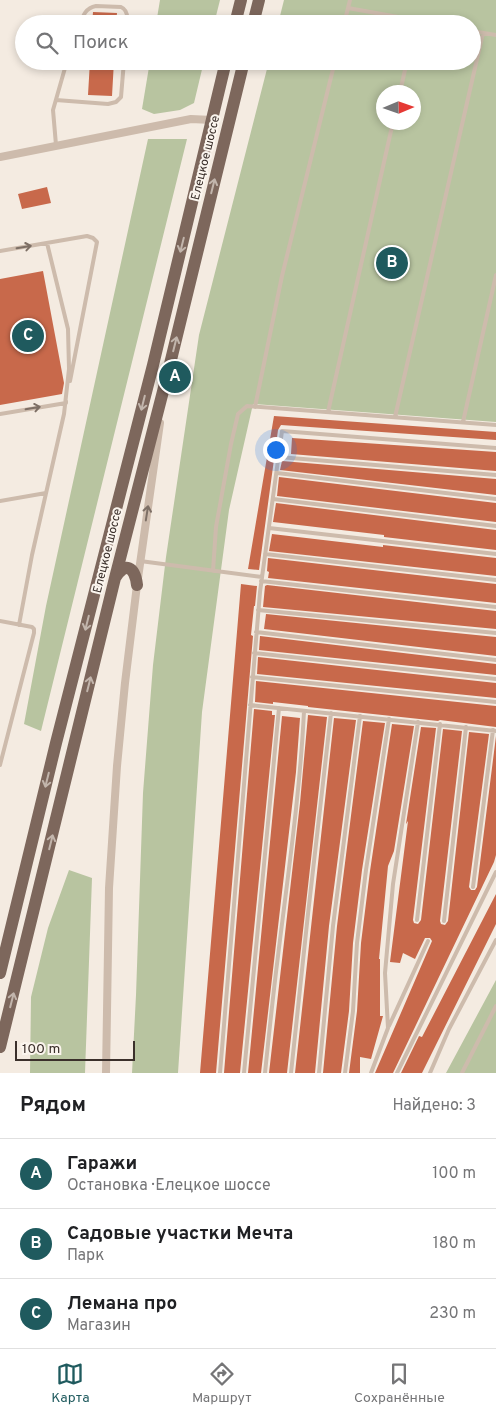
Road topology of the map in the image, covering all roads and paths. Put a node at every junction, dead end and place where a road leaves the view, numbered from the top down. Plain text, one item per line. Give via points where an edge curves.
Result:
1 (241, 0) edge
2 (259, 0) edge
3 (350, 0) edge
4 (348, 8) junction
5 (83, 15) edge
6 (126, 15) edge
7 (238, 15) edge
8 (255, 15) edge
9 (346, 15) edge
10 (382, 15) edge
11 (483, 33) joint
12 (496, 35) edge
13 (481, 42) edge
14 (64, 70) edge
15 (123, 70) edge
16 (224, 70) edge
17 (242, 70) edge
18 (333, 70) edge
19 (405, 70) edge
20 (475, 70) edge
21 (402, 85) edge
22 (56, 100) junction
23 (212, 120) junction
24 (392, 130) edge
25 (56, 145) junction
26 (0, 157) edge
27 (48, 243) junction
28 (0, 251) edge
29 (496, 275) edge
30 (169, 368) junction
31 (66, 403) junction
32 (255, 407) junction
33 (328, 412) junction
34 (0, 414) edge
35 (395, 417) junction
36 (463, 422) junction
37 (496, 425) edge
38 (496, 448) edge
39 (279, 457) junction
40 (277, 473) junction
41 (496, 474) edge
42 (46, 493) junction
43 (273, 499) junction
44 (496, 499) edge
45 (0, 501) edge
46 (496, 526) edge
47 (269, 528) junction
48 (265, 554) junction
49 (496, 554) edge
50 (140, 561) junction
51 (213, 571) junction
52 (115, 578) junction
53 (262, 579) junction
54 (496, 580) edge
55 (137, 585) junction
56 (496, 606) edge
57 (258, 610) junction
58 (0, 621) edge
59 (19, 625) junction
60 (256, 632) junction
61 (496, 632) edge
62 (254, 652) junction
63 (496, 660) edge
64 (252, 677) junction
65 (496, 680) edge
66 (496, 702) edge
67 (250, 705) junction
68 (279, 708) junction
69 (304, 711) junction
70 (331, 713) junction
71 (360, 716) junction
72 (389, 719) junction
73 (418, 722) junction
74 (440, 724) junction
75 (466, 727) junction
76 (494, 731) edge
77 (0, 765) edge
78 (496, 872) edge
79 (473, 887) dead end
80 (416, 920) dead end
81 (444, 921) dead end
82 (496, 940) edge
83 (428, 941) dead end
84 (0, 973) edge
85 (496, 1006) edge
86 (388, 1028) junction
87 (0, 1047) edge
88 (464, 1072) edge
89 (106, 1073) edge
90 (220, 1073) edge
91 (244, 1073) edge
92 (265, 1073) edge
93 (291, 1073) edge
94 (319, 1073) edge
95 (345, 1073) edge
96 (371, 1073) edge
97 (397, 1073) edge
98 (430, 1073) edge

1 - 7 main road
2 - 8 main road
3 - 4 lane
4 - 9 lane
4 - 10 lane
5 - 6 lane via 93,6 121,6
11 - 12 lane
11 - 13 lane
14 - 22 lane
15 - 22 lane via 121,97 116,102
16 - 23 main road, Елецкое шоссе
30 -> 17 main road, Елецкое шоссе
18 - 32 lane via 282,276
19 - 21 lane
20 - 35 lane
22 - 25 lane via 53,110
23 - 25 street via 191,119
23 -> 84 main road, Елецкое шоссе
24 - 33 lane
25 - 26 street
28 -> 27 lane
27 - 31 lane via 68,329
27 - 31 lane via 87,236 97,242
29 - 36 lane
50 -> 30 street
30 - 52 main road, Елецкое шоссе
34 -> 31 lane
31 - 42 lane
32 - 33 lane
32 - 51 lane via 247,406 238,414 216,527
33 - 35 lane
35 - 36 lane
36 - 37 lane
38 - 39 lane via 282,431
39 - 40 lane
39 - 41 lane
40 - 43 lane
40 - 44 lane
42 - 45 lane
42 - 59 lane
43 - 46 lane
43 - 47 lane
47 - 48 lane
47 - 49 lane
48 - 53 lane
48 - 54 lane
50 - 51 lane
50 - 55 street
51 - 53 lane
52 - 55 main road via 121,570 131,569
87 -> 52 main road, Елецкое шоссе
53 - 56 lane
53 - 57 lane
55 - 89 street via 116,775 109,888
57 - 60 lane
57 - 61 lane
58 - 59 lane
59 - 77 lane via 32,627 34,633
60 - 62 lane
60 - 63 lane
62 - 64 lane
62 - 65 lane
64 - 66 lane
64 - 67 lane
67 - 68 lane
67 - 90 lane
68 - 69 lane
68 - 91 lane
69 - 70 lane
69 - 92 lane via 290,872
70 - 71 lane
70 - 93 lane
71 - 72 lane
71 - 94 lane via 332,926
72 - 73 lane
72 - 95 lane via 366,870
73 - 74 lane
73 - 86 lane via 393,884 385,973
74 - 75 lane
74 - 80 lane
75 - 76 lane
75 - 81 lane
76 - 79 lane
78 - 97 lane
82 - 98 lane via 449,1029
83 - 86 lane
85 - 88 lane
86 - 96 lane

